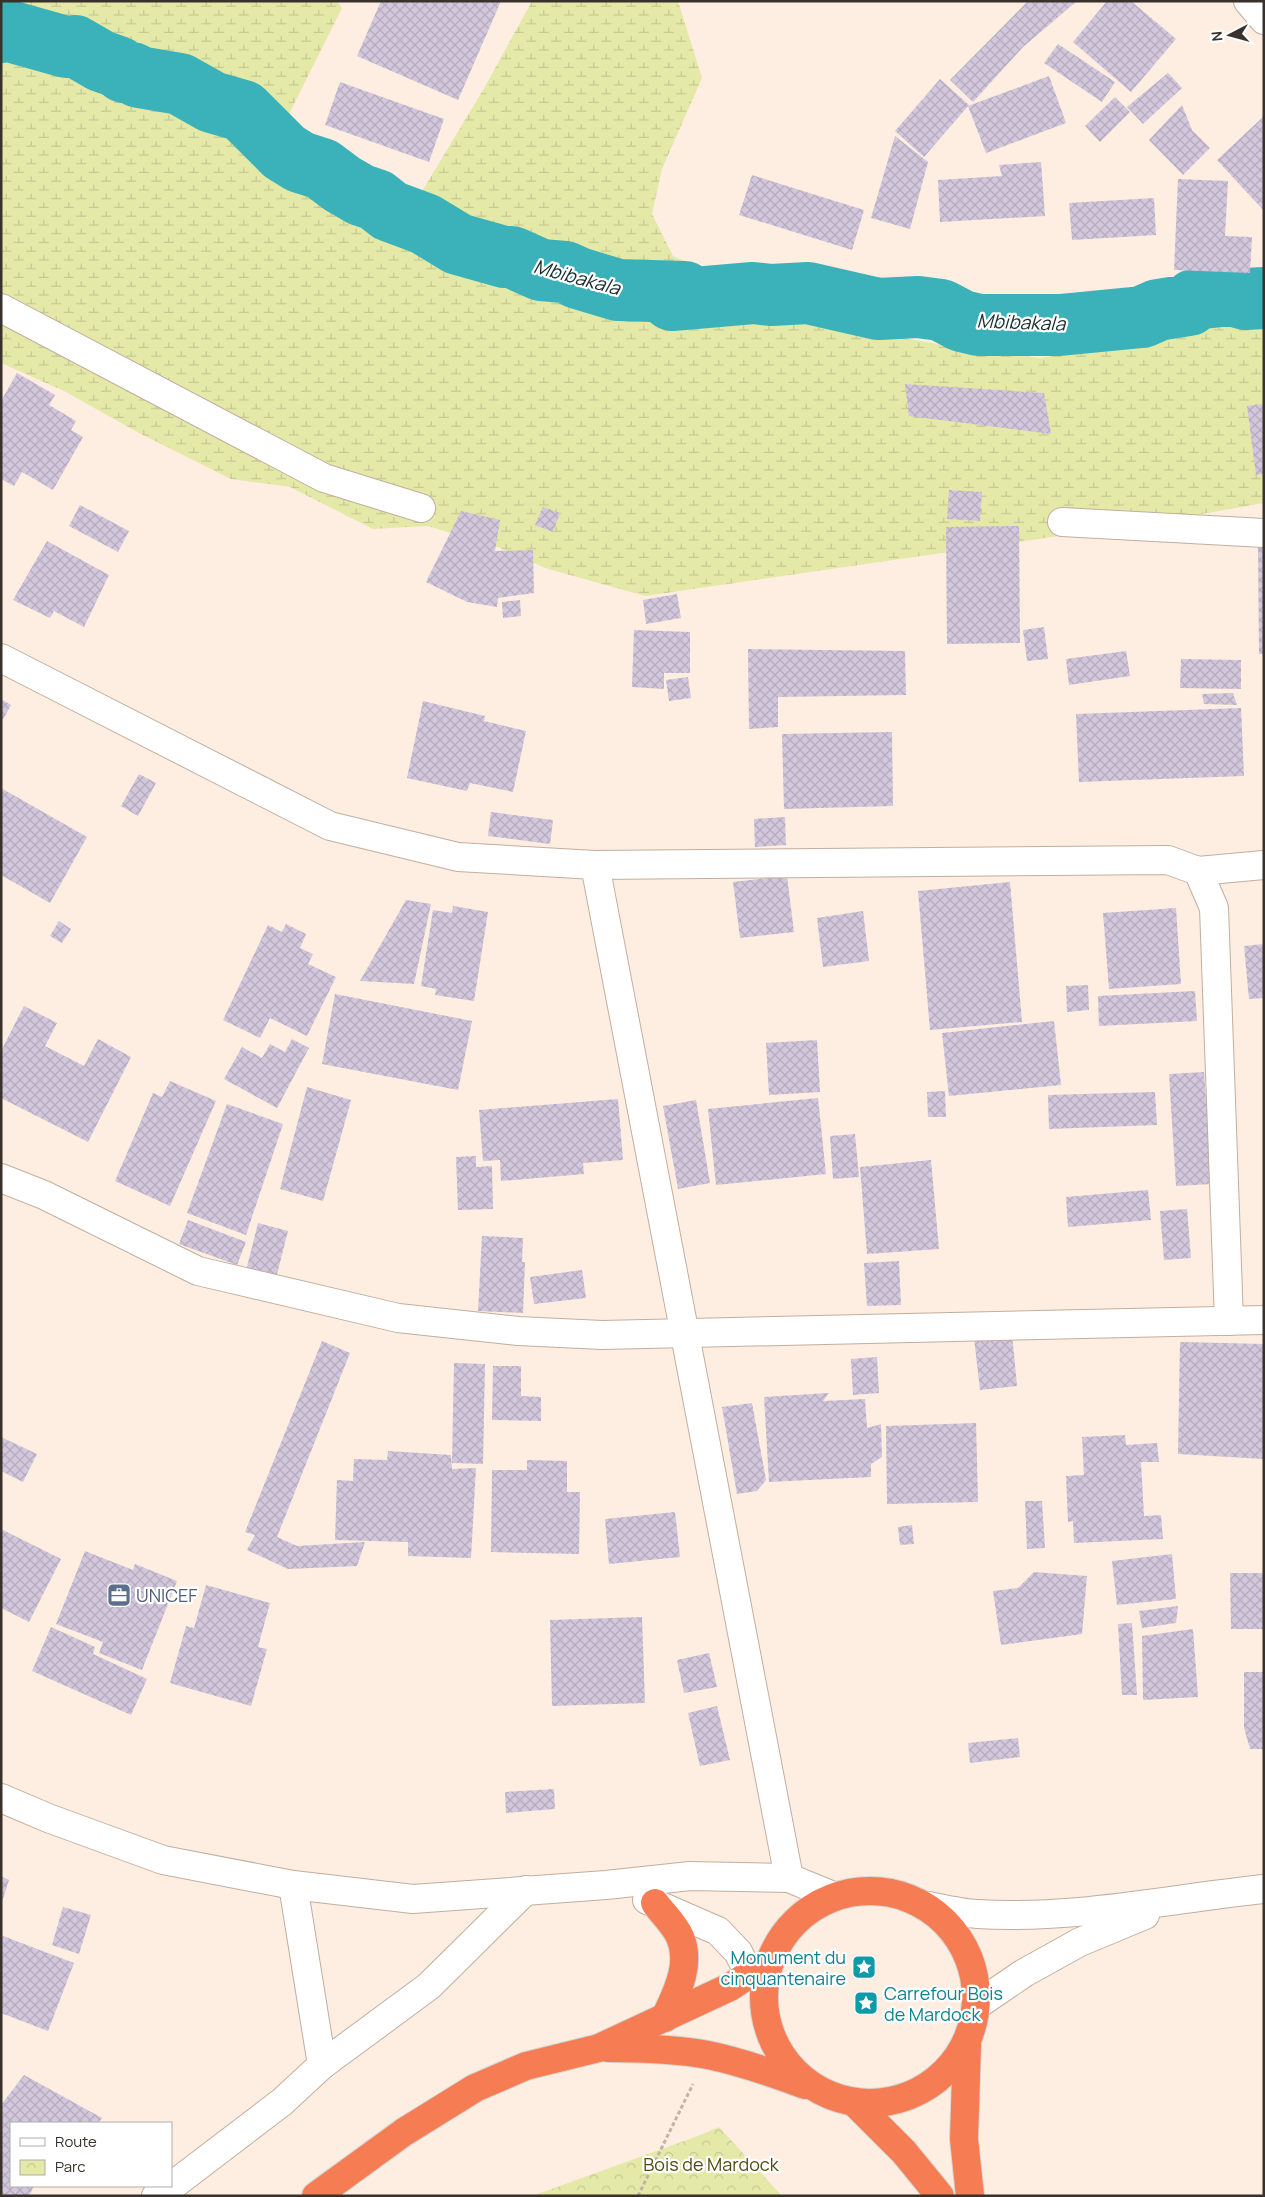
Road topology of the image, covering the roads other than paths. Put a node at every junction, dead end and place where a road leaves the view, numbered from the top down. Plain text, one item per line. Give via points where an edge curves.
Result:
1 (1248, 1) edge
2 (1264, 20) edge
3 (1, 308) edge
4 (421, 508) dead end
5 (1062, 522) dead end
6 (1264, 532) edge
7 (1, 658) edge
8 (1264, 864) edge
9 (595, 865) junction
10 (1198, 872) junction
11 (1, 1178) edge
12 (1264, 1320) edge
13 (1229, 1321) junction
14 (684, 1333) junction
15 (1, 1798) edge
16 (789, 1878) junction
17 (293, 1885) junction
18 (606, 1885) junction
19 (1264, 1889) edge
20 (526, 1890) junction
21 (833, 1896) junction
22 (1176, 1901) junction
23 (656, 1903) junction
24 (928, 1906) junction
25 (759, 1967) junction
26 (978, 2005) junction
27 (665, 2018) junction
28 (967, 2044) junction
29 (599, 2048) junction
30 (322, 2065) junction
31 (812, 2087) junction
32 (855, 2104) junction
33 (172, 2186) edge
34 (171, 2187) edge
35 (156, 2196) edge
36 (316, 2196) edge
37 (940, 2196) edge
38 (970, 2196) edge

1 - 2 street
3 - 4 street via 324,478
5 - 6 street
7 - 9 street via 330,826 458,857
8 - 10 street
9 - 10 street via 1168,860
9 - 14 street
10 - 13 street via 1214,908
11 - 14 street via 44,1195 198,1271 398,1318 518,1331 602,1335
12 - 13 street
13 - 14 street
14 - 16 street
15 - 17 street via 163,1860
16 - 18 street via 690,1876
16 - 21 street
17 - 20 street via 413,1899
17 - 30 street
18 - 20 street
18 - 23 street
19 - 22 street
20 - 30 street via 429,1986
21 - 24 highway via 857,1890 882,1890 906,1895
21 - 25 highway via 806,1911 784,1933
22 - 24 street via 1024,1916 975,1914
22 - 26 street via 1080,1942 1024,1973
23 - 25 street via 718,1930 738,1952
23 - 27 highway via 680,1937 684,1952 678,1990
24 - 26 highway via 956,1932 974,1967
25 - 27 highway via 730,1987
25 - 31 highway via 769,2032 786,2063
26 - 28 highway
27 - 29 highway
28 - 32 highway via 940,2080 900,2101
28 - 38 highway via 964,2139
29 - 31 highway via 708,2055 761,2068
29 - 36 highway via 526,2066 475,2088 404,2132
30 - 33 street via 282,2102
31 - 32 highway
32 - 37 highway via 904,2152
34 - 35 street

